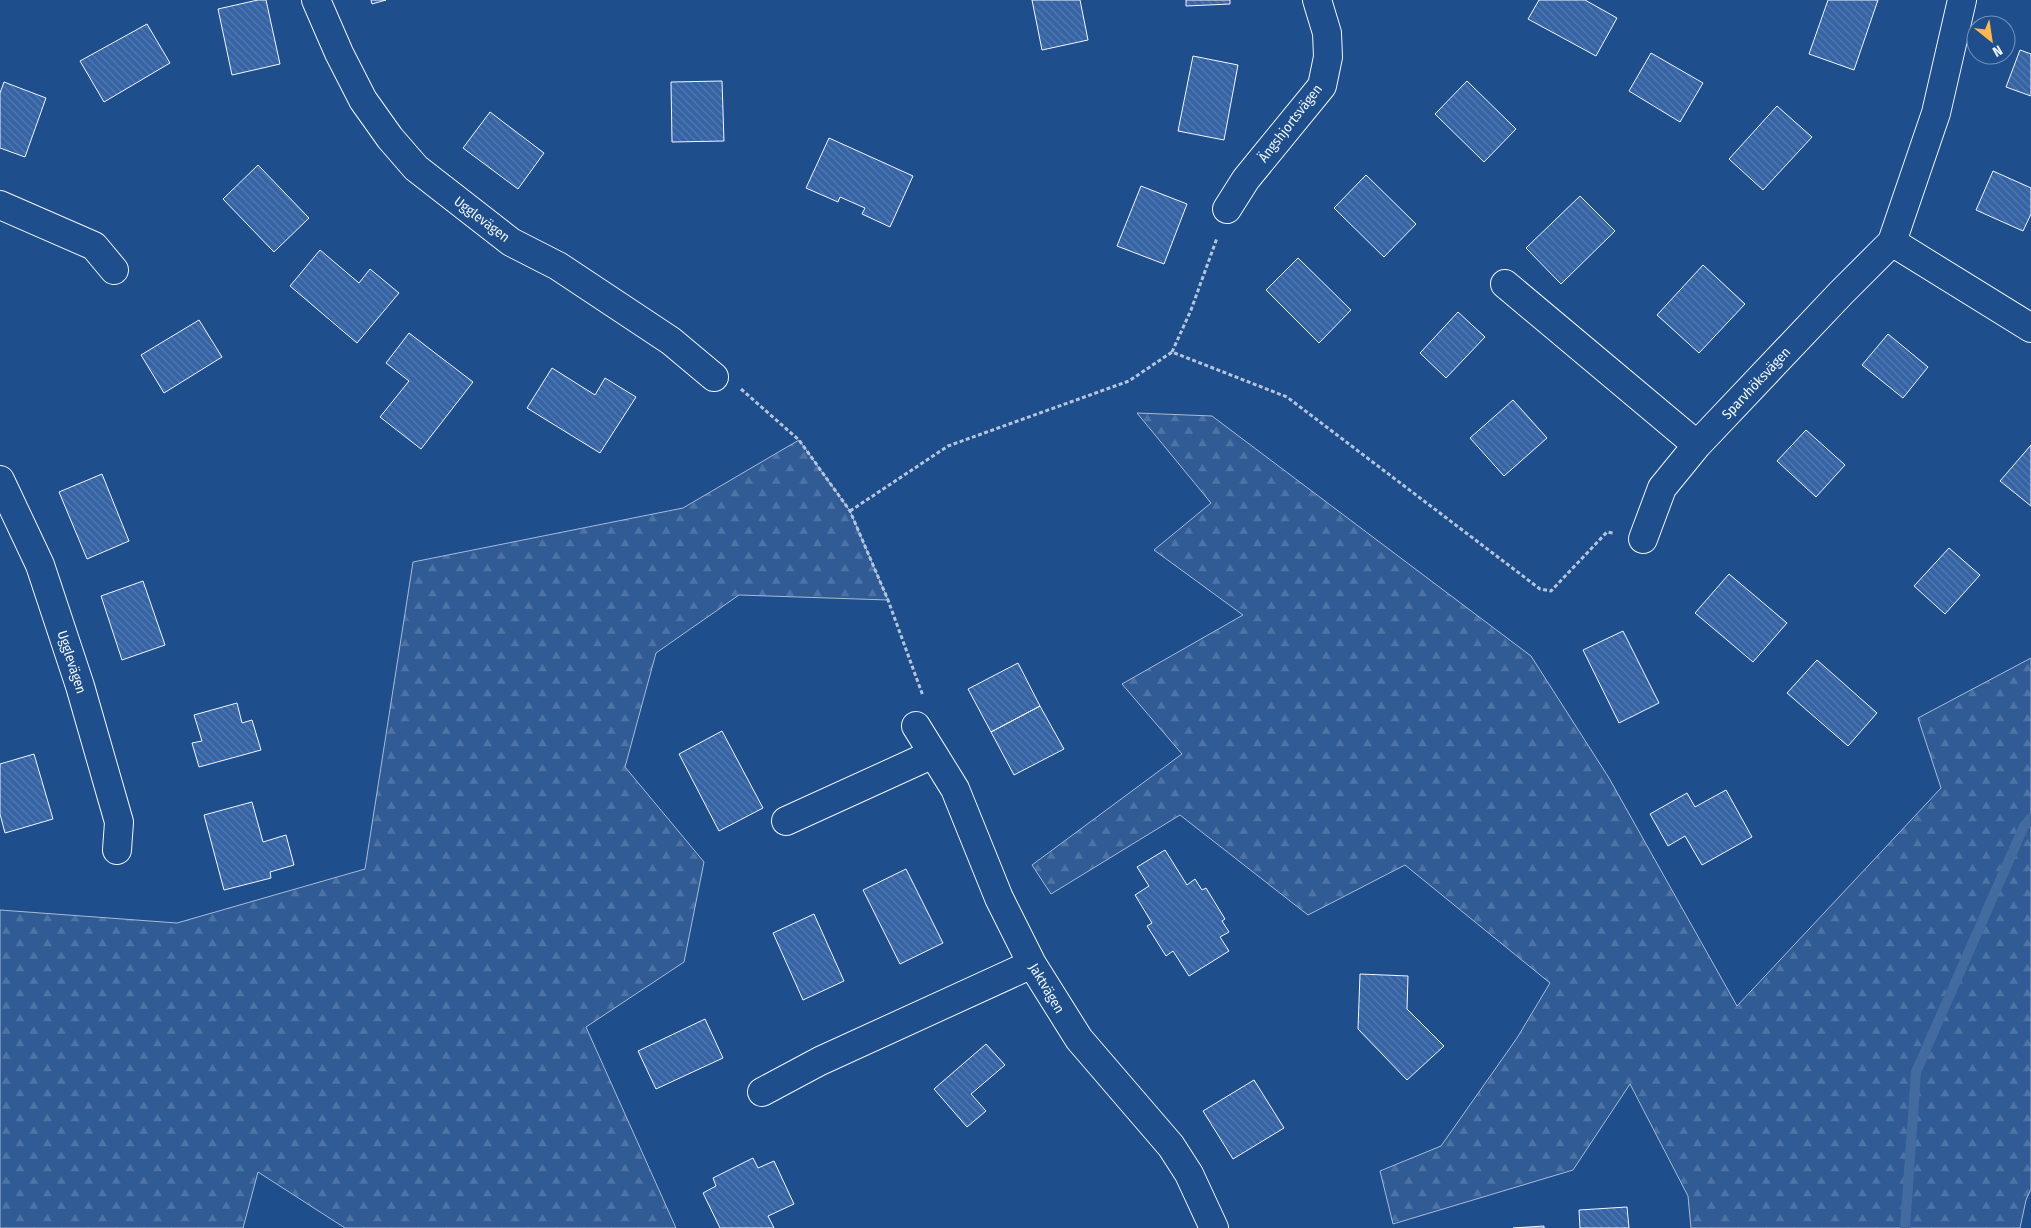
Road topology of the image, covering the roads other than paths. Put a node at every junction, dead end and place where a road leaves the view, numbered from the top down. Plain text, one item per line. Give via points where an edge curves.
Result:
1 (316, 0) edge
2 (1317, 0) edge
3 (1962, 0) edge
4 (0, 205) edge
5 (1228, 210) road end
6 (1892, 242) junction
7 (114, 270) dead end
8 (1505, 284) dead end
9 (2031, 328) edge
10 (714, 377) road end
11 (1697, 445) junction
12 (0, 480) edge
13 (1643, 539) road end
14 (916, 726) road end
15 (933, 754) junction
16 (786, 822) dead end
17 (117, 850) dead end
18 (1032, 964) junction
19 (762, 1092) dead end
20 (1214, 1228) edge

1 - 10 street, Ugglevägen via 363,100 416,168 510,242 558,266 663,336
2 - 5 street, Ängshjortsvägen via 1327,33 1328,57 1322,86 1246,179
3 - 6 street, Sparvhöksvägen via 1936,113
4 - 7 street via 94,246
6 - 9 street
6 - 11 street, Sparvhöksvägen
8 - 11 street
11 - 13 street, Sparvhöksvägen via 1662,488
12 - 17 street, Ugglevägen via 40,565 80,686 119,822
14 - 15 street, Jaktvägen
15 - 16 street
15 - 18 street, Jaktvägen via 955,789 1000,898
18 - 19 street via 820,1061
18 - 20 street, Jaktvägen via 1079,1039 1171,1146

